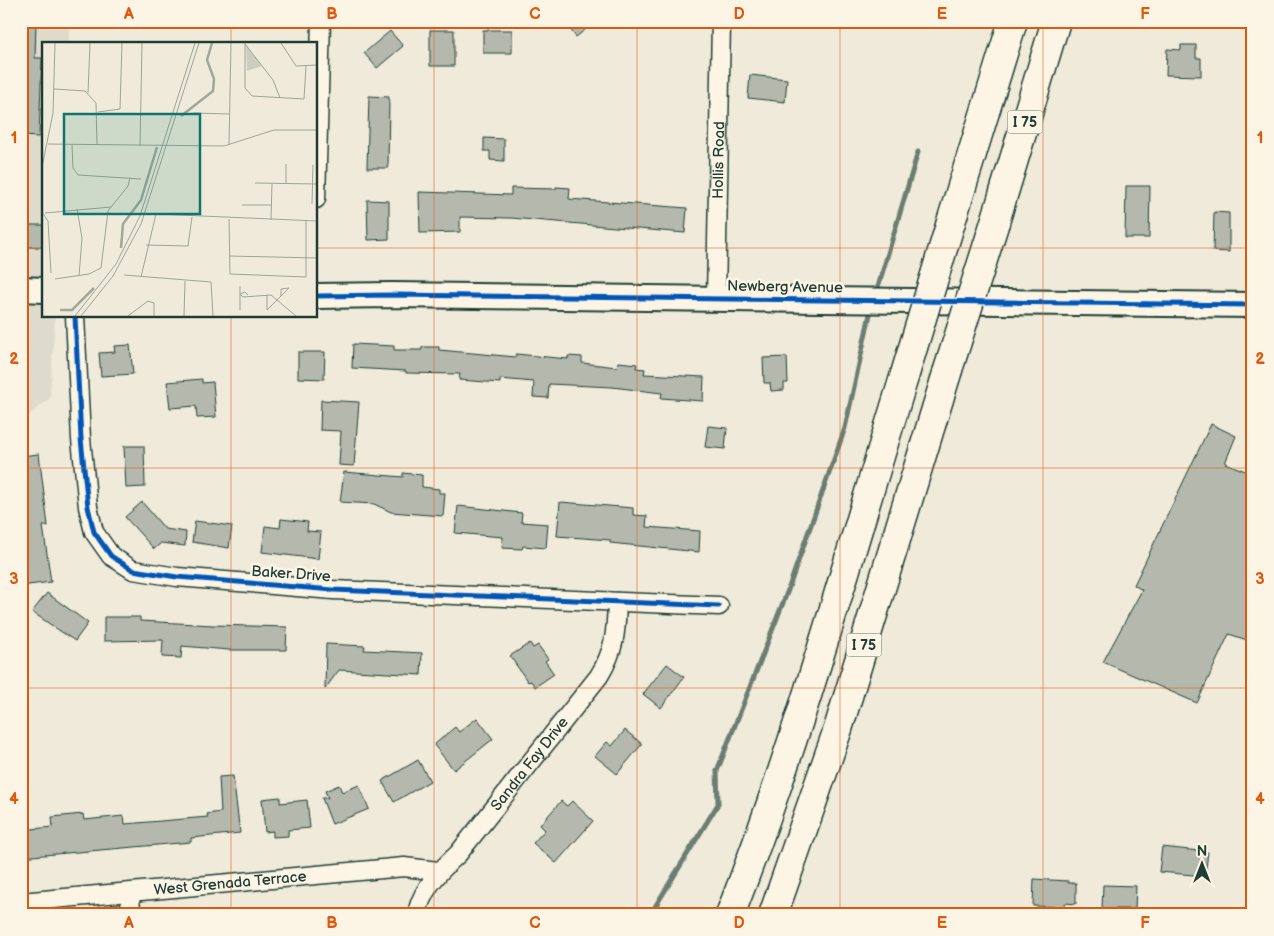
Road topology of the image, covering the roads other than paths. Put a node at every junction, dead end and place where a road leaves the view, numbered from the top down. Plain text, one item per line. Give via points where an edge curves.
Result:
1 (320, 21) edge
2 (721, 21) edge
3 (1013, 21) edge
4 (1056, 21) edge
5 (318, 110) edge
6 (21, 289) edge
7 (42, 290) edge
8 (318, 296) edge
9 (716, 299) junction
10 (1253, 305) edge
11 (75, 318) edge
12 (617, 602) junction
13 (719, 606) dead end
14 (438, 871) junction
15 (129, 893) junction
16 (21, 902) edge
17 (132, 915) edge
18 (417, 915) edge
19 (730, 915) edge
20 (773, 915) edge

1 - 5 street
2 - 9 street, Hollis Road
3 - 19 highway, I 75, bridge via 808,688
4 - 20 highway, I 75, bridge via 838,729
6 - 7 street
8 - 9 street, Newberg Avenue
9 - 10 street, Newberg Avenue
11 - 12 street, Baker Drive via 88,507 94,532 111,556 133,570 177,577 333,590
12 - 13 street, Baker Drive
12 - 14 street, Sandra Fay Drive via 615,637 610,657 599,676 458,854
14 - 15 street, West Grenada Terrace via 404,867
14 - 18 street, Sandra Fay Drive via 418,906
15 - 16 street, West Grenada Terrace
15 - 17 street

